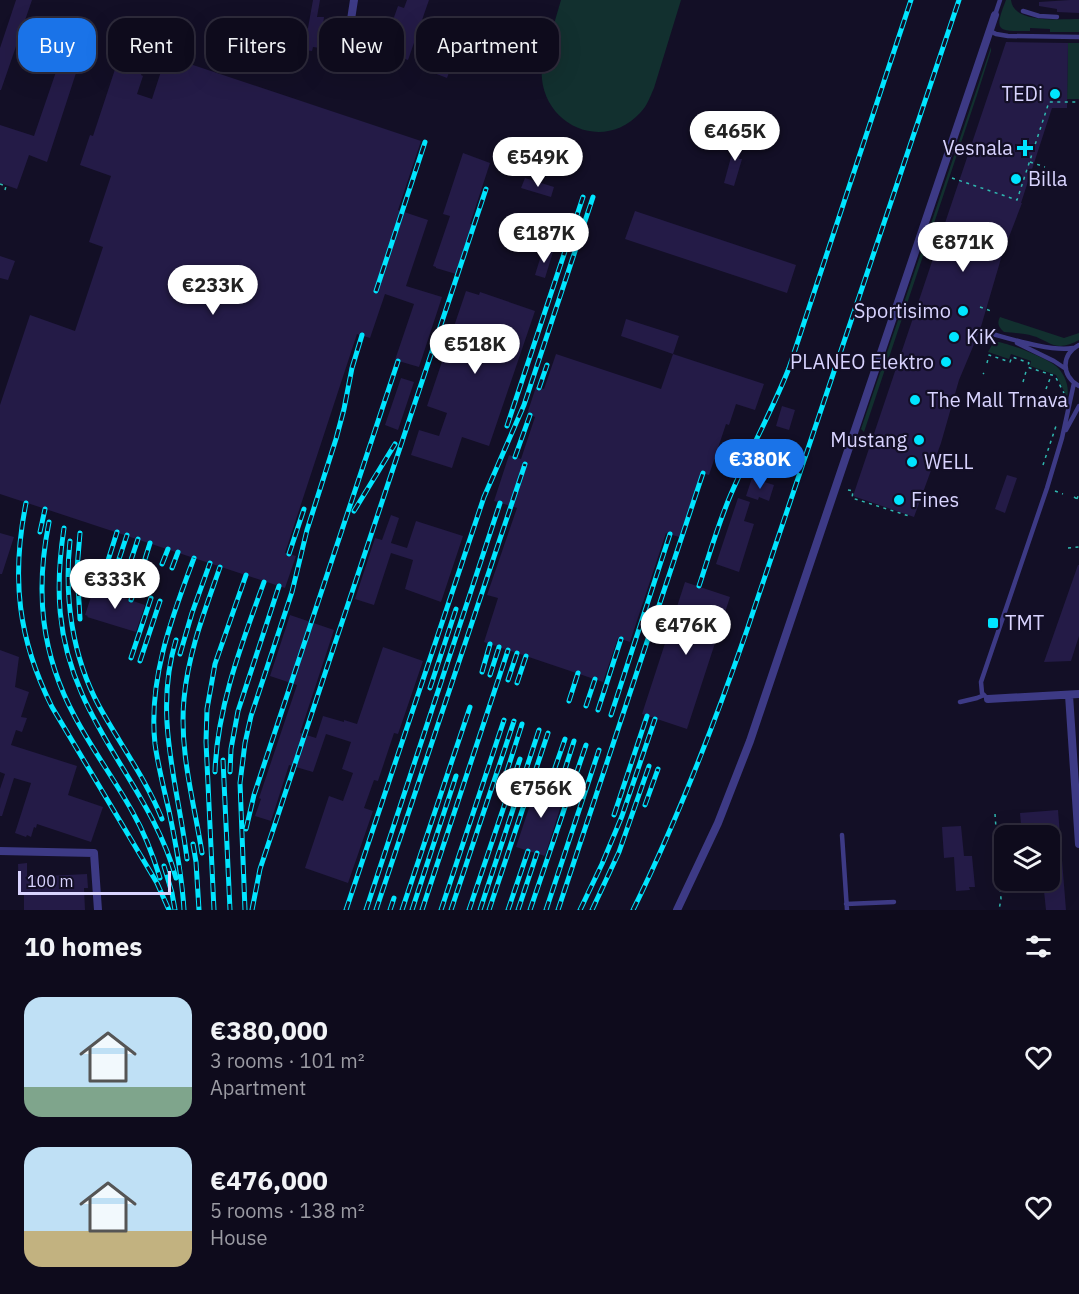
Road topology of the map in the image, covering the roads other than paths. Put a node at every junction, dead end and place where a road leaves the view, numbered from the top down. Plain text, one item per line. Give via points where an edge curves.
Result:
1 (354, 0) edge
2 (1000, 0) edge
3 (1023, 11) dead end
4 (995, 15) joint
5 (1057, 17) dead end
6 (351, 18) edge
7 (990, 31) junction
8 (1079, 37) edge
9 (989, 333) dead end
10 (1010, 339) junction
11 (1079, 345) edge
12 (1073, 348) junction
13 (1066, 369) junction
14 (1076, 384) edge
15 (1079, 406) edge
16 (1062, 438) junction
17 (1079, 694) edge
18 (1069, 695) junction
19 (986, 697) junction
20 (960, 702) dead end
21 (842, 835) dead end
22 (1079, 844) edge
23 (0, 851) edge
24 (894, 902) dead end
25 (846, 907) edge
26 (98, 910) edge
27 (676, 910) edge

1 - 6 street
2 - 4 lane
3 - 5 lane
4 - 7 street
7 - 8 lane via 1008,36
7 - 27 street via 750,741 718,823
9 - 10 lane
10 - 12 lane via 1059,350
10 - 13 lane
11 - 12 lane
12 - 13 lane
13 - 14 lane
14 - 16 lane
15 - 16 lane
16 - 19 lane via 981,682
17 - 18 street
18 - 19 street
18 - 22 street
19 - 20 lane
21 - 25 lane
23 - 26 street via 94,853
24 - 25 lane

